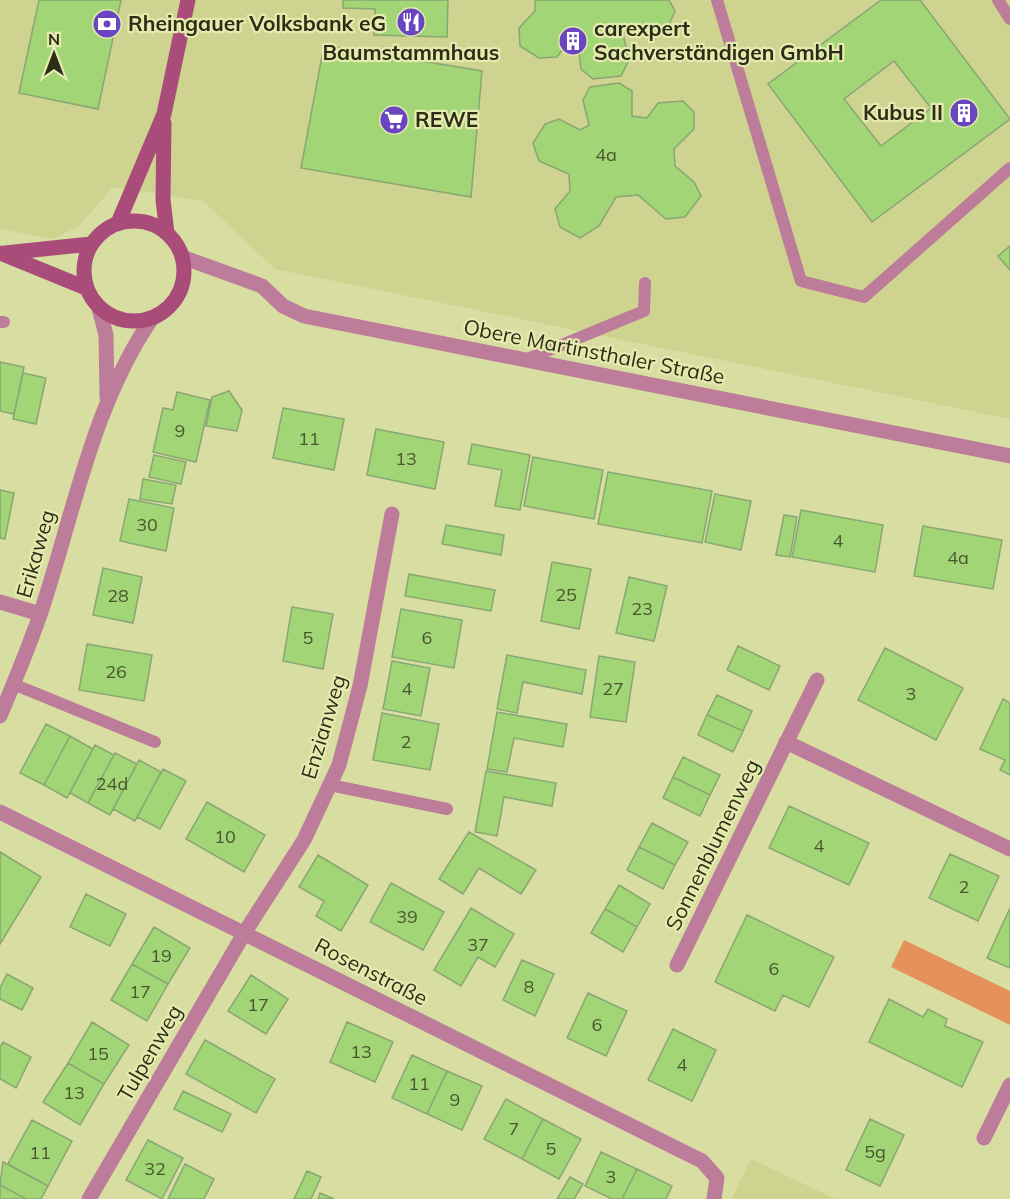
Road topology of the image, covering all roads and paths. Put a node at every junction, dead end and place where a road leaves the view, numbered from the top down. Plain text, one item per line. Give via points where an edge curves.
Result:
1 (188, 0) edge
2 (717, 0) edge
3 (998, 0) edge
4 (1010, 19) edge
5 (164, 114) junction
6 (1010, 168) edge
7 (118, 223) junction
8 (167, 233) junction
9 (91, 244) junction
10 (2, 253) edge
11 (182, 257) junction
12 (645, 283) dead end
13 (86, 288) junction
14 (99, 308) junction
15 (152, 318) junction
16 (525, 360) junction
17 (107, 400) junction
18 (1010, 456) edge
19 (393, 514) dead end
20 (0, 602) edge
21 (40, 614) junction
22 (817, 680) dead end
23 (13, 684) junction
24 (0, 716) edge
25 (155, 742) dead end
26 (786, 742) junction
27 (330, 785) junction
28 (447, 809) dead end
29 (0, 812) edge
30 (1010, 849) edge
31 (245, 932) junction
32 (677, 965) dead end
33 (1010, 1085) edge
34 (984, 1138) dead end
35 (93, 1198) edge
36 (714, 1199) edge

1 - 5 street
2 - 6 lane via 801,281 864,297
3 - 4 lane
5 - 7 street
5 - 8 street via 163,200
7 - 8 street via 144,222
7 - 9 street
8 - 11 street
9 - 10 street
9 - 13 street via 83,265
10 - 13 street
11 - 15 street via 184,272 175,300
11 - 16 street, Obere Martinsthaler Straße via 262,286 284,306 304,316
12 - 16 lane via 644,310
13 - 14 street
14 - 15 street via 124,321
14 - 17 street, Erikaweg via 106,335
15 - 17 street, Erikaweg
16 - 18 street, Obere Martinsthaler Straße
17 - 21 street, Erikaweg
19 - 27 street, Enzianweg via 360,686
20 - 21 street
21 - 23 street, Erikaweg
22 - 26 street, Sonnenblumenweg
23 - 24 street, Erikaweg
23 - 25 lane
26 - 30 street
26 - 32 street, Sonnenblumenweg
27 - 28 lane
27 - 31 street, Enzianweg via 304,840
29 - 31 street, Rosenstraße
31 - 35 street, Tulpenweg
31 - 36 street, Rosenstraße via 702,1161 717,1178
33 - 34 street

